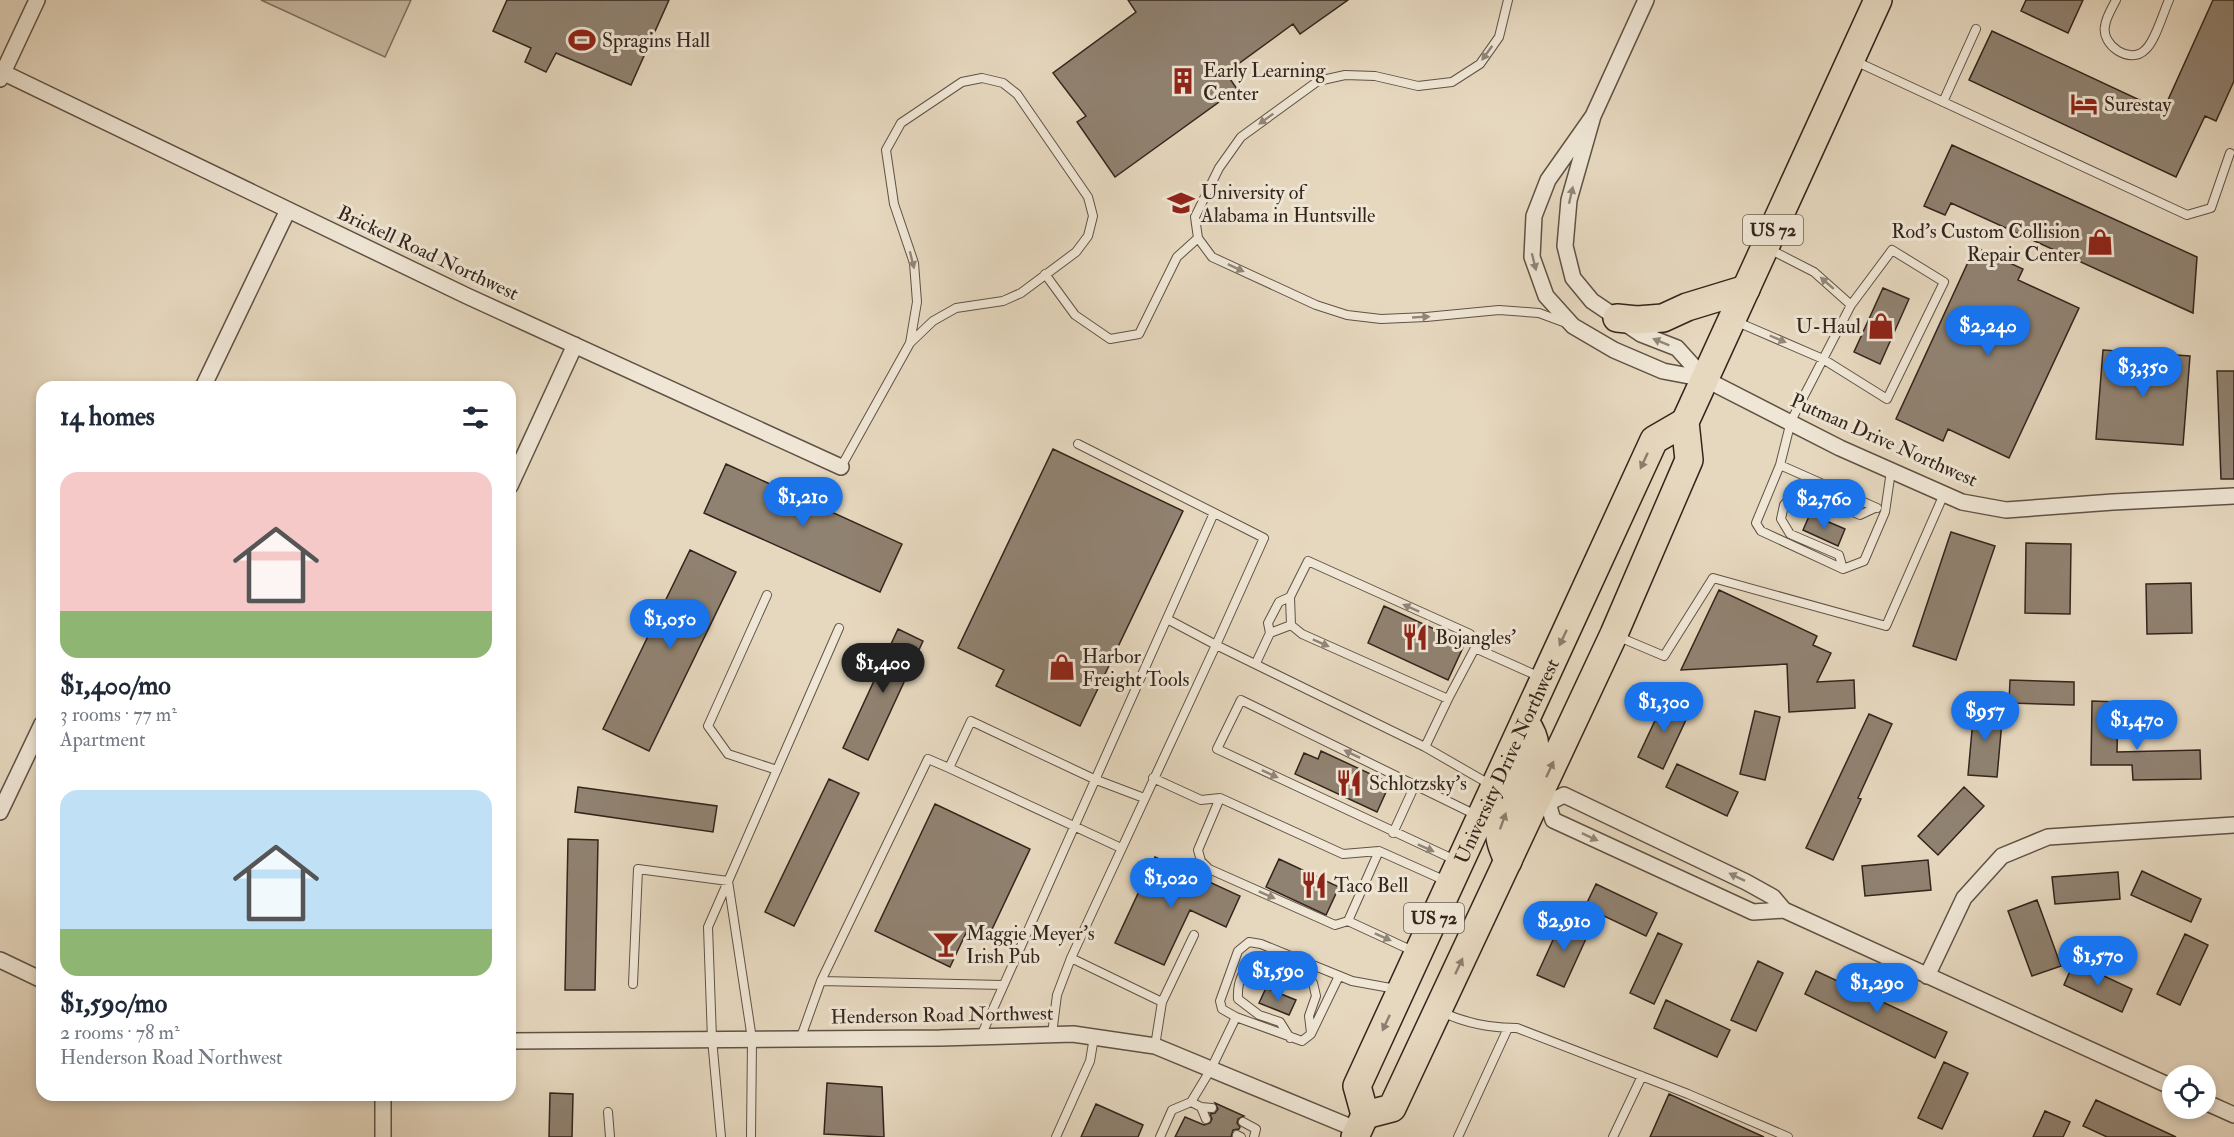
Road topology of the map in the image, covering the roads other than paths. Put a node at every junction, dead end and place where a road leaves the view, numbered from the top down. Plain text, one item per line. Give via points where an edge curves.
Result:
1 (36, 0) edge
2 (1508, 0) edge
3 (1646, 0) edge
4 (1869, 0) edge
5 (1878, 0) edge
6 (2116, 0) edge
7 (2169, 0) edge
8 (1976, 29) dead end
9 (1846, 70) junction
10 (1, 74) edge
11 (1943, 102) junction
12 (1593, 116) junction
13 (2230, 153) dead end
14 (288, 210) junction
15 (1198, 238) junction
16 (1765, 247) junction
17 (1046, 274) junction
18 (1746, 289) junction
19 (1851, 305) junction
20 (1617, 318) junction
21 (1732, 320) junction
22 (1573, 326) junction
23 (910, 343) junction
24 (575, 345) junction
25 (1823, 359) junction
26 (1705, 379) junction
27 (206, 381) edge
28 (1791, 421) junction
29 (1685, 423) junction
30 (1078, 444) dead end
31 (1780, 465) junction
32 (841, 467) joint
33 (1892, 471) junction
34 (516, 473) edge
35 (1944, 494) junction
36 (2234, 496) edge
37 (1875, 508) junction
38 (1214, 513) junction
39 (1885, 513) junction
40 (1844, 569) junction
41 (767, 595) dead end
42 (1290, 597) junction
43 (1167, 620) junction
44 (1291, 625) junction
45 (839, 628) dead end
46 (1270, 633) junction
47 (1614, 634) junction
48 (1216, 645) junction
49 (1475, 648) junction
50 (1256, 663) junction
51 (1544, 679) junction
52 (1448, 699) junction
53 (1525, 722) junction
54 (36, 737) edge
55 (1425, 747) junction
56 (949, 768) junction
57 (777, 770) junction
58 (1153, 778) junction
59 (1094, 779) junction
60 (1415, 785) junction
61 (1495, 787) junction
62 (1144, 798) junction
63 (1220, 798) junction
64 (1543, 800) junction
65 (0, 812) edge
66 (1480, 817) junction
67 (2234, 825) edge
68 (1073, 827) junction
69 (1393, 833) junction
70 (1121, 848) junction
71 (1379, 851) junction
72 (1509, 861) junction
73 (1455, 873) junction
74 (728, 881) junction
75 (1784, 910) junction
76 (1348, 921) junction
77 (1194, 935) dead end
78 (1418, 953) junction
79 (1071, 958) junction
80 (0, 960) edge
81 (1339, 976) junction
82 (1927, 976) junction
83 (36, 977) edge
84 (821, 981) junction
85 (633, 984) dead end
86 (1003, 985) junction
87 (1401, 990) junction
88 (1162, 1002) junction
89 (1438, 1010) junction
90 (1236, 1017) junction
91 (1508, 1028) junction
92 (1052, 1034) junction
93 (1311, 1034) junction
94 (981, 1036) junction
95 (801, 1037) junction
96 (1094, 1037) junction
97 (1290, 1038) junction
98 (712, 1039) junction
99 (752, 1039) junction
100 (516, 1041) edge
101 (1155, 1046) junction
102 (1211, 1069) junction
103 (1642, 1076) junction
104 (2162, 1082) edge
105 (383, 1101) edge
106 (1191, 1102) junction
107 (1201, 1107) junction
108 (2216, 1107) edge
109 (1212, 1108) dead end
110 (608, 1112) dead end
111 (2234, 1115) edge
112 (1206, 1119) dead end
113 (1243, 1122) dead end
114 (1360, 1127) edge
115 (383, 1137) edge
116 (610, 1137) edge
117 (721, 1137) edge
118 (750, 1137) edge
119 (1056, 1137) edge
120 (1160, 1137) edge
121 (1254, 1137) edge
122 (1458, 1137) edge
123 (1613, 1137) edge
124 (1788, 1137) edge

1 - 10 street
2 -> 15 lane via 1499,37 1479,64 1452,82 1418,86 1375,75 1345,75 1318,81 1240,137 1219,168 1195,218
3 - 12 street
4 - 9 highway
5 - 9 highway, US 72
6 - 7 lane via 2104,25 2105,36 2110,45 2129,56 2147,49
8 - 11 lane
9 - 11 lane
9 - 16 highway, US 72
10 - 14 street, Brickell Road Northwest
11 - 13 lane via 2187,214 2211,208
20 -> 12 street via 1592,301 1573,278 1565,246 1569,200
12 -> 22 street via 1548,180 1534,216 1532,258 1546,296
14 - 24 street, Brickell Road Northwest
14 - 27 street
15 - 17 lane via 1177,257 1138,334 1110,339 1075,315
15 -> 22 lane via 1212,257 1316,305 1347,315 1381,319 1499,309 1539,312
16 - 18 highway, US 72
19 -> 16 lane via 1814,272
17 - 23 lane via 1003,301 956,308 933,321
17 -> 23 lane via 1076,252 1088,236 1093,216 1088,197 1017,94 1003,83 982,78 962,82 901,123 886,150 894,204 914,263 917,302
18 - 20 highway via 1663,318
18 - 21 highway, US 72
19 - 25 lane
19 - 25 lane via 1892,250 1944,282 1887,399
26 -> 20 street via 1677,348 1641,334
21 -> 25 lane
21 - 26 highway, US 72
22 - 26 street via 1614,350 1663,371
23 - 32 lane
24 - 32 street, Brickell Road Northwest
24 - 34 street
25 - 28 lane
26 - 28 street, Putman Drive Northwest
26 - 29 highway, US 72
28 - 31 lane
28 - 33 street, Putman Drive Northwest
29 - 47 highway, US 72 via 1689,460
29 -> 51 highway, University Drive Northwest / US 72 via 1654,440
30 - 38 lane
31 - 37 lane
31 - 40 lane via 1756,523 1761,531
33 - 35 street, Putman Drive Northwest
33 - 39 lane
35 - 36 street, Putman Drive Northwest via 1962,502 2006,510
35 - 47 lane via 1886,626 1713,578 1664,656
37 - 39 lane
37 - 40 lane via 1860,515 1806,492 1794,493 1784,505 1781,519 1790,534 1839,555
38 - 43 lane
38 - 48 lane via 1264,537
39 - 40 lane via 1864,561
41 - 57 lane via 708,726 728,754
42 - 44 lane
42 - 46 lane via 1279,602 1268,623
49 -> 42 lane via 1470,634 1308,561
43 - 48 lane
43 - 59 lane
44 - 46 lane
44 -> 52 lane via 1302,634
45 - 57 lane
46 - 50 lane
64 -> 47 highway, US 72
48 - 50 lane
48 - 58 lane
49 - 51 lane
49 - 52 lane
50 - 55 lane
51 - 53 highway, University Drive Northwest / US 72
52 - 55 lane
53 - 61 highway, University Drive Northwest / US 72
53 - 64 highway via 1536,747 1524,786
54 - 65 street
55 - 61 lane
56 - 59 lane via 971,721
56 - 68 lane
56 - 84 lane via 928,759
57 - 74 lane
58 - 62 lane
58 - 63 lane via 1201,800
59 - 62 lane
59 - 68 lane
60 - 66 lane
60 - 69 lane
60 -> 69 lane via 1241,700 1217,749
61 - 66 highway, University Drive Northwest / US 72
72 -> 61 highway via 1500,830 1509,805 1504,793
62 - 70 lane
63 - 71 lane via 1343,854
63 -> 76 lane via 1198,850 1209,869 1335,925
64 - 72 highway, US 72
75 -> 64 street via 1773,897 1746,882 1564,795
64 -> 75 street via 1553,820 1753,912
66 - 73 highway, University Drive Northwest / US 72
67 - 82 street via 2048,837 2002,856 1964,898
68 - 70 lane
68 - 86 lane
69 -> 73 lane
70 - 79 lane
71 - 73 lane
71 - 76 lane
89 -> 72 highway, US 72
73 - 78 highway, University Drive Northwest / US 72
74 - 85 lane via 638,869
74 - 98 lane via 708,927
74 - 99 lane
75 - 82 street
76 -> 78 lane
77 - 88 lane
78 - 87 highway, University Drive Northwest / US 72
79 - 88 lane
79 - 92 lane via 1057,995
80 - 83 street
81 - 87 lane
81 - 90 lane via 1249,942 1238,951 1220,1001 1222,1009
81 - 93 lane
82 - 104 street
84 - 86 lane
84 - 95 lane
86 - 94 lane
87 -> 114 highway, University Drive Northwest / US 72 via 1357,1086
88 - 101 lane
89 - 91 lane via 1490,1028
89 - 114 highway, US 72 via 1392,1108
90 - 97 lane
90 - 102 lane
91 - 103 lane via 1517,1028
91 - 122 lane
92 - 94 street, Henderson Road Northwest
92 - 96 street, Henderson Road Northwest
93 - 97 lane via 1302,1041
93 - 97 lane via 1309,1016 1316,996 1313,983 1300,971 1278,963 1259,958 1248,963 1240,979 1238,999 1258,1015 1280,1022
94 - 95 street, Henderson Road Northwest
95 - 99 street, Henderson Road Northwest
96 - 101 street, Henderson Road Northwest
96 - 119 lane via 1090,1061
98 - 99 street, Henderson Road Northwest
98 - 100 street, Henderson Road Northwest
98 - 117 lane
99 - 118 lane
101 - 102 street, Henderson Road Northwest
102 - 106 lane
102 - 114 street, Henderson Road Northwest
103 - 123 lane
103 - 124 lane
105 - 115 street
106 - 107 lane
106 - 120 lane via 1172,1110
107 - 109 lane
107 - 112 lane
108 - 111 street
110 - 116 lane
113 - 121 lane via 1256,1129

